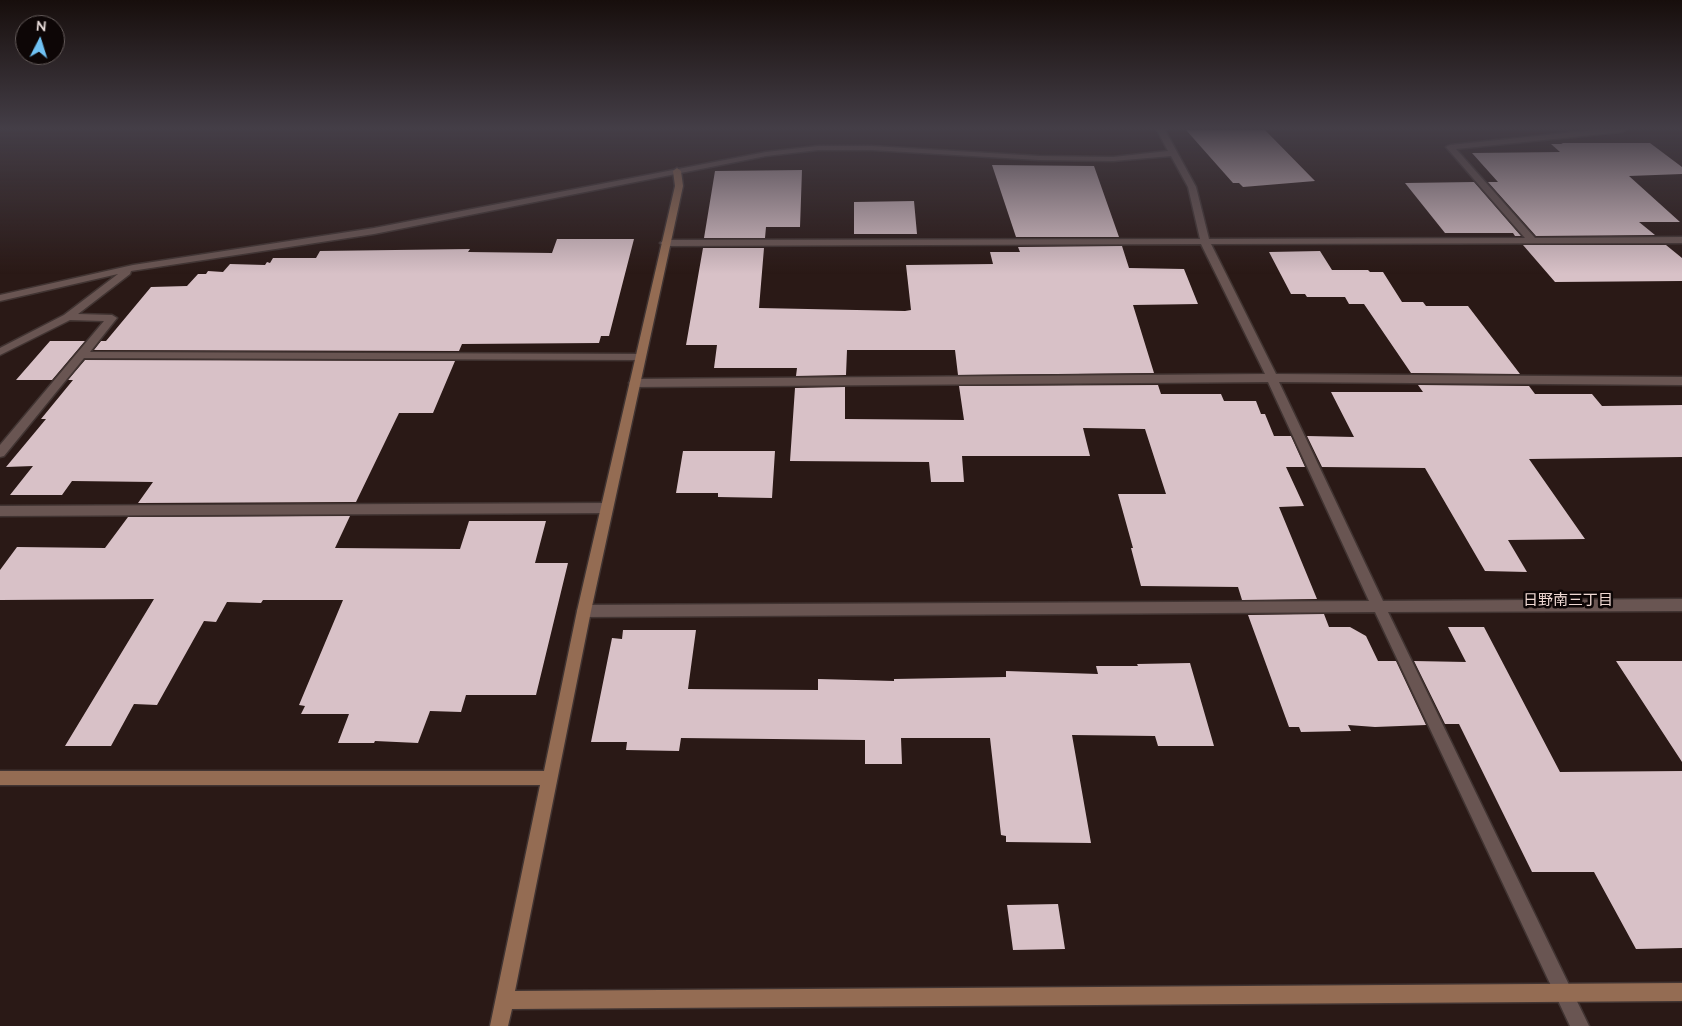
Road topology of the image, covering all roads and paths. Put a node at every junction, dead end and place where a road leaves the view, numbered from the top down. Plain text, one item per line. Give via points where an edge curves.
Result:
1 (642, 178) edge
2 (678, 178) edge
3 (1187, 178) edge
4 (1477, 178) edge
5 (1532, 240) junction
6 (1682, 240) edge
7 (1205, 242) junction
8 (665, 243) junction
9 (133, 268) junction
10 (0, 298) edge
11 (68, 317) junction
12 (0, 352) edge
13 (83, 355) junction
14 (640, 357) junction
15 (1272, 378) junction
16 (1682, 381) edge
17 (634, 383) junction
18 (0, 453) edge
19 (607, 508) junction
20 (0, 511) edge
21 (1378, 605) junction
22 (1682, 605) edge
23 (584, 611) junction
24 (0, 778) edge
25 (550, 778) junction
26 (1564, 992) junction
27 (1682, 992) edge
28 (504, 1000) junction
29 (499, 1026) edge
30 (1580, 1026) edge

1 - 9 street via 374,230
2 - 8 street via 679,186
3 - 7 street
4 - 5 street
5 - 6 street
5 - 7 street
7 - 8 street
7 - 15 street
8 - 14 street
9 - 10 street
9 - 11 street
11 - 12 street
11 - 13 street via 112,318
13 - 14 street
13 - 18 street
14 - 17 street
15 - 16 street
15 - 17 street
15 - 21 street
17 - 19 street
19 - 20 street
19 - 23 street
21 - 22 street
21 - 23 street
21 - 26 street
23 - 25 street
24 - 25 street
25 - 28 street
26 - 27 street
26 - 28 street
26 - 30 street
28 - 29 street

